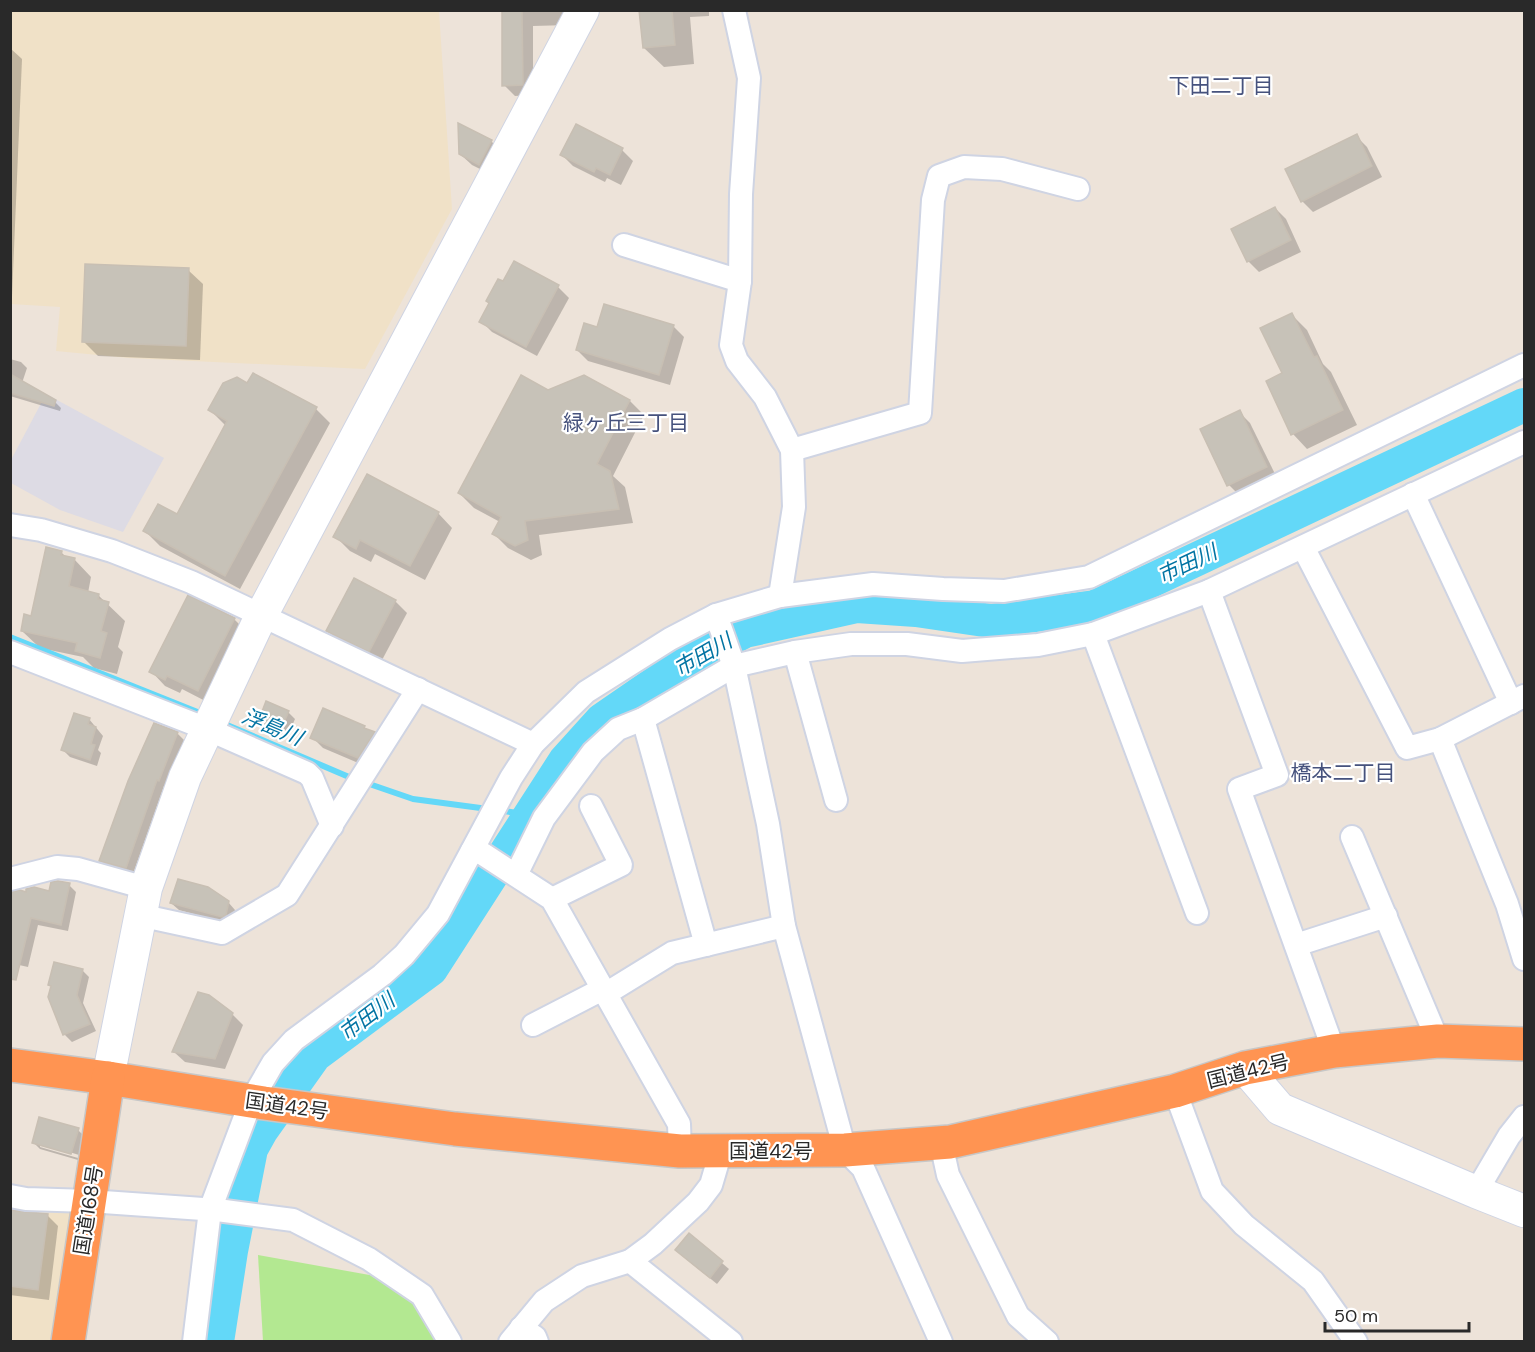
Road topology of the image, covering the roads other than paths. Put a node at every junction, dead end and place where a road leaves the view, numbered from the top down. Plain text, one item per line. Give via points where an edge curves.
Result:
1 (583, 10) edge
2 (734, 10) edge
3 (1078, 189) dead end
4 (624, 245) dead end
5 (740, 281) junction
6 (1524, 365) edge
7 (1523, 447) edge
8 (792, 450) junction
9 (1413, 494) junction
10 (10, 525) edge
11 (1303, 547) junction
12 (1209, 591) junction
13 (780, 596) junction
14 (716, 615) junction
15 (261, 616) junction
16 (1093, 634) junction
17 (10, 652) edge
18 (795, 652) junction
19 (734, 666) junction
20 (418, 689) junction
21 (1518, 700) edge
22 (643, 719) junction
23 (207, 729) junction
24 (1440, 739) junction
25 (533, 744) junction
26 (836, 800) dead end
27 (591, 806) dead end
28 (332, 826) junction
29 (1352, 837) dead end
30 (478, 852) junction
31 (516, 874) junction
32 (10, 879) edge
33 (552, 899) junction
34 (1516, 900) edge
35 (143, 902) junction
36 (1197, 913) dead end
37 (1386, 915) junction
38 (784, 926) junction
39 (706, 945) junction
40 (1296, 945) junction
41 (1524, 959) edge
42 (607, 993) junction
43 (533, 1025) dead end
44 (1438, 1041) junction
45 (1524, 1044) edge
46 (1334, 1051) junction
47 (10, 1065) edge
48 (1245, 1068) junction
49 (108, 1078) junction
50 (1175, 1090) junction
51 (269, 1104) junction
52 (1524, 1117) edge
53 (941, 1143) junction
54 (845, 1150) junction
55 (680, 1151) junction
56 (721, 1151) junction
57 (1476, 1192) junction
58 (10, 1196) edge
59 (89, 1201) junction
60 (214, 1210) junction
61 (1524, 1211) edge
62 (630, 1261) junction
63 (523, 1337) edge
64 (68, 1341) edge
65 (194, 1341) edge
66 (450, 1341) edge
67 (731, 1341) edge
68 (941, 1341) edge
69 (1047, 1341) edge
70 (1356, 1341) edge

1 - 15 street
2 - 5 street via 749,78
3 - 8 street via 1002,169 964,167 939,176 933,200 920,413
4 - 5 street
5 - 8 street via 731,345 737,361 765,397
6 - 13 street via 1089,577 1004,591 873,584
7 - 9 street
8 - 13 street via 794,507
9 - 11 street
9 - 21 street
10 - 15 street via 41,530 154,566
11 - 12 street
11 - 24 street via 1407,748
12 - 16 street
12 - 40 street via 1277,775 1239,789
13 - 14 street
14 - 19 street
14 - 25 street via 586,692
15 - 20 street
15 - 23 street
16 - 18 street via 1038,645 962,651 871,642
16 - 36 street
17 - 23 street
18 - 19 street
18 - 26 street
19 - 22 street
19 - 38 street via 768,824
20 - 25 street
20 - 28 street
21 - 24 street
22 - 31 street via 618,729 593,752 544,818
22 - 39 street
23 - 28 street via 308,773
23 - 35 street via 173,806
24 - 34 street
25 - 30 street via 511,778
27 - 33 street via 621,865
28 - 35 street via 287,895 230,930 222,933
29 - 37 street
30 - 31 street
30 - 51 street via 438,914 404,955 294,1040 273,1063
31 - 33 street
32 - 35 street via 57,867 78,869
33 - 42 street
34 - 41 street
35 - 49 street
37 - 40 street
37 - 44 street
38 - 39 street
38 - 54 street
39 - 42 street via 672,953
40 - 46 street
42 - 43 street via 597,992
42 - 55 street via 680,1124
44 - 45 highway, 国道42号
44 - 46 highway, 国道42号
46 - 48 highway, 国道42号
47 - 49 highway, 国道42号
48 - 50 highway, 国道42号
48 - 57 street via 1280,1109
49 - 51 highway, 国道42号
49 - 59 highway, 国道168号
50 - 53 highway, 国道42号
50 - 70 street via 1212,1191 1244,1225 1313,1281
51 - 55 highway, 国道42号 via 455,1129
51 - 60 street
52 - 57 street
53 - 54 highway, 国道42号
53 - 69 street via 948,1174 1018,1316
54 - 56 highway, 国道42号
54 - 68 street via 863,1168
55 - 56 highway, 国道42号
56 - 62 street via 711,1185 698,1202
57 - 61 street
58 - 59 street
59 - 60 street
59 - 64 highway, 国道168号
60 - 65 street
60 - 66 street via 292,1220 369,1258 422,1295
62 - 63 street via 582,1276 544,1301
62 - 67 street

